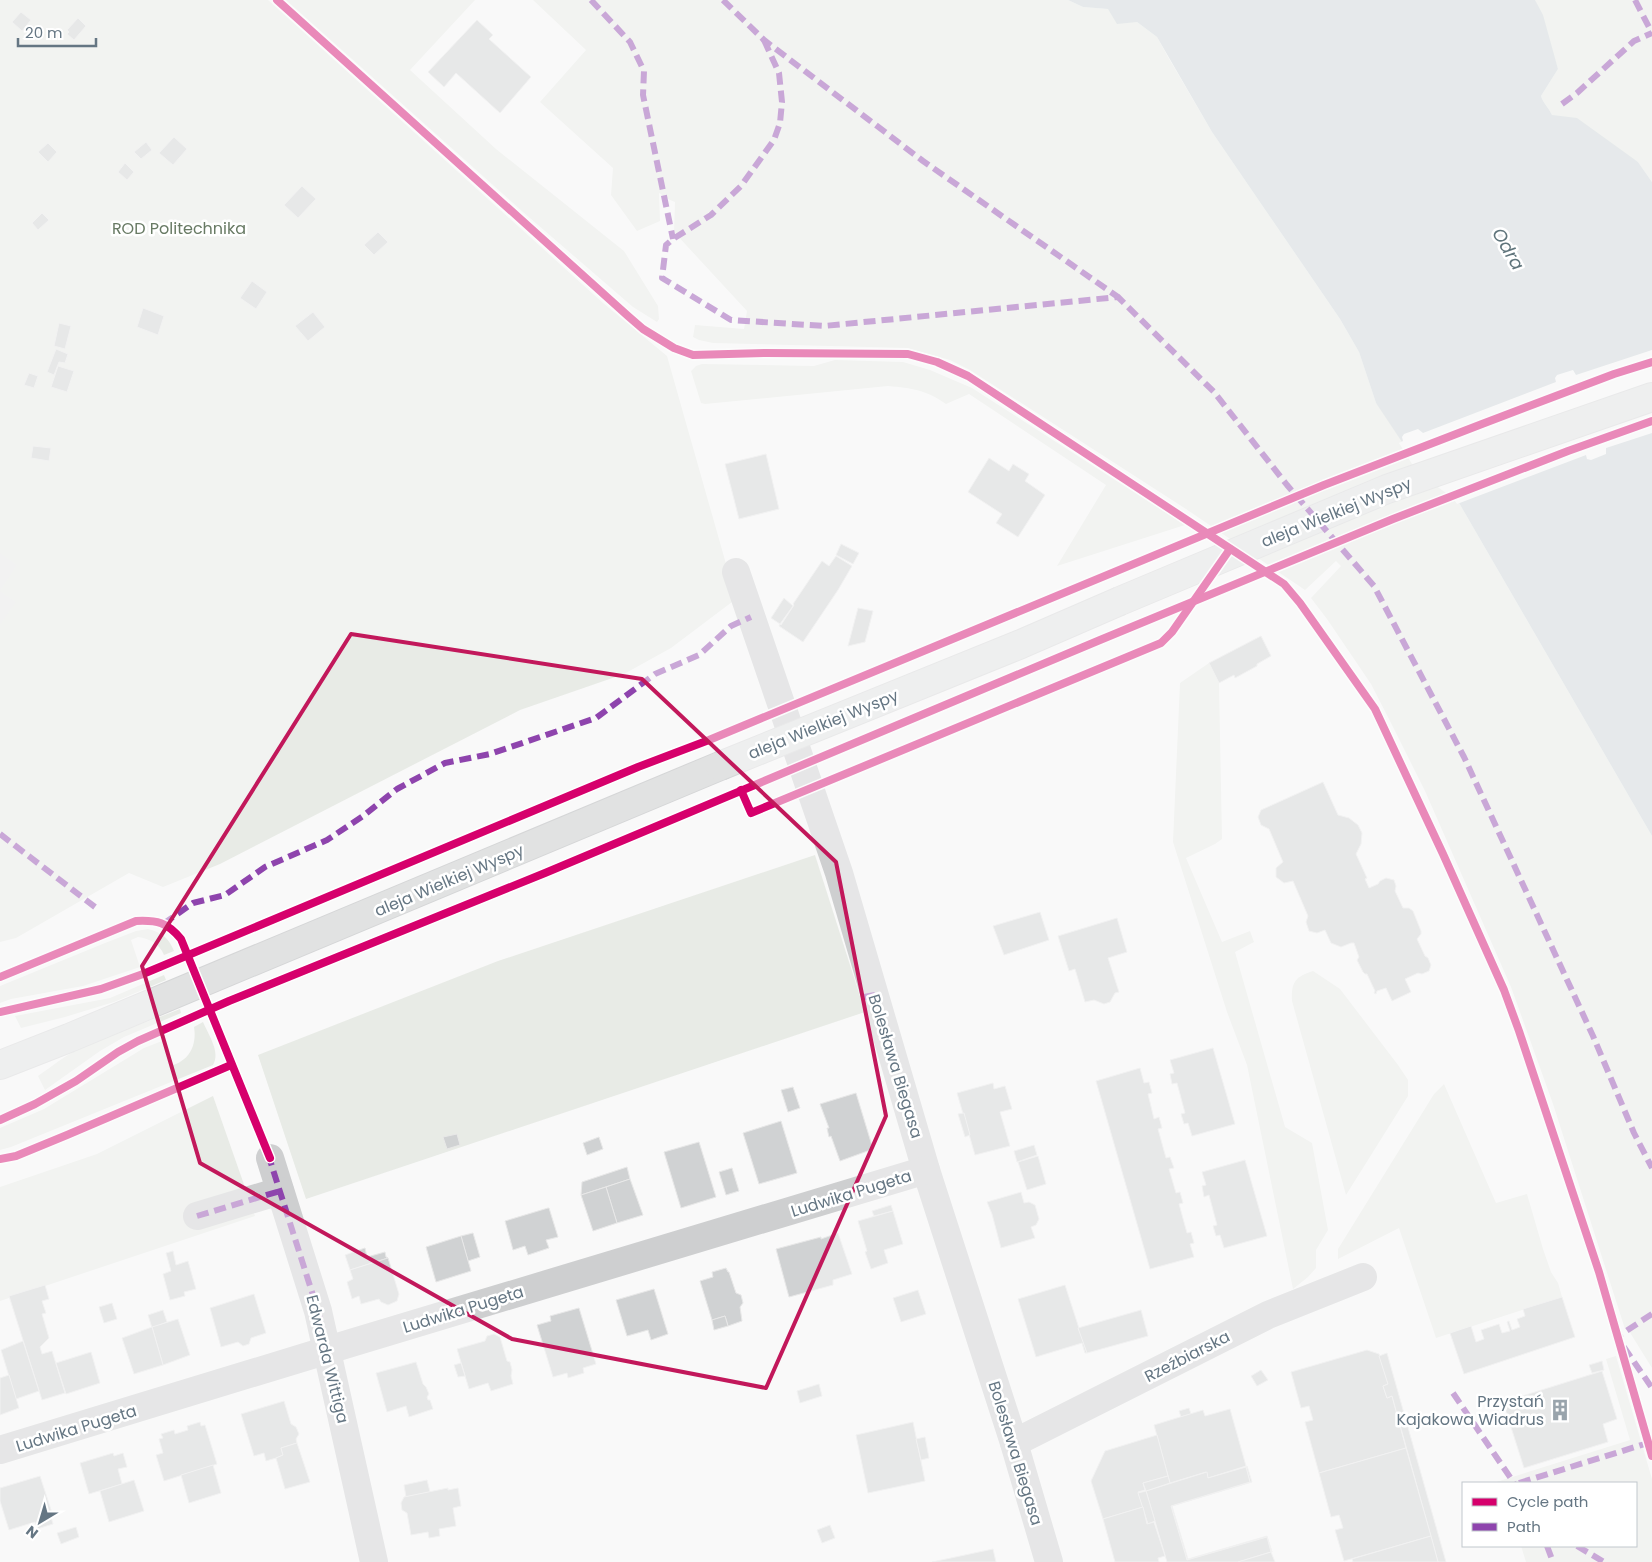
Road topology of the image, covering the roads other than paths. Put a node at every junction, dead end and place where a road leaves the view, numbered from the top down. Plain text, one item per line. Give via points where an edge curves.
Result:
1 (1652, 397) edge
2 (736, 572) dead end
3 (0, 1065) edge
4 (270, 1158) dead end
5 (926, 1170) junction
6 (280, 1191) junction
7 (197, 1216) dead end
8 (1363, 1277) dead end
9 (327, 1350) junction
10 (1014, 1443) junction
11 (0, 1450) edge
12 (374, 1562) edge
13 (1049, 1562) edge

1 - 3 main road, aleja Wielkiej Wyspy, bridge via 1387,489 1021,644
2 - 5 street, Bolesława Biegasa via 839,873
4 - 6 street, Edwarda Wittiga
5 - 9 street, Ludwika Pugeta
5 - 10 street, Bolesława Biegasa
6 - 7 street
6 - 9 street, Edwarda Wittiga
8 - 10 street, Rzeźbiarska via 1268,1315
9 - 11 street, Ludwika Pugeta
9 - 12 street, Edwarda Wittiga
10 - 13 street, Bolesława Biegasa

